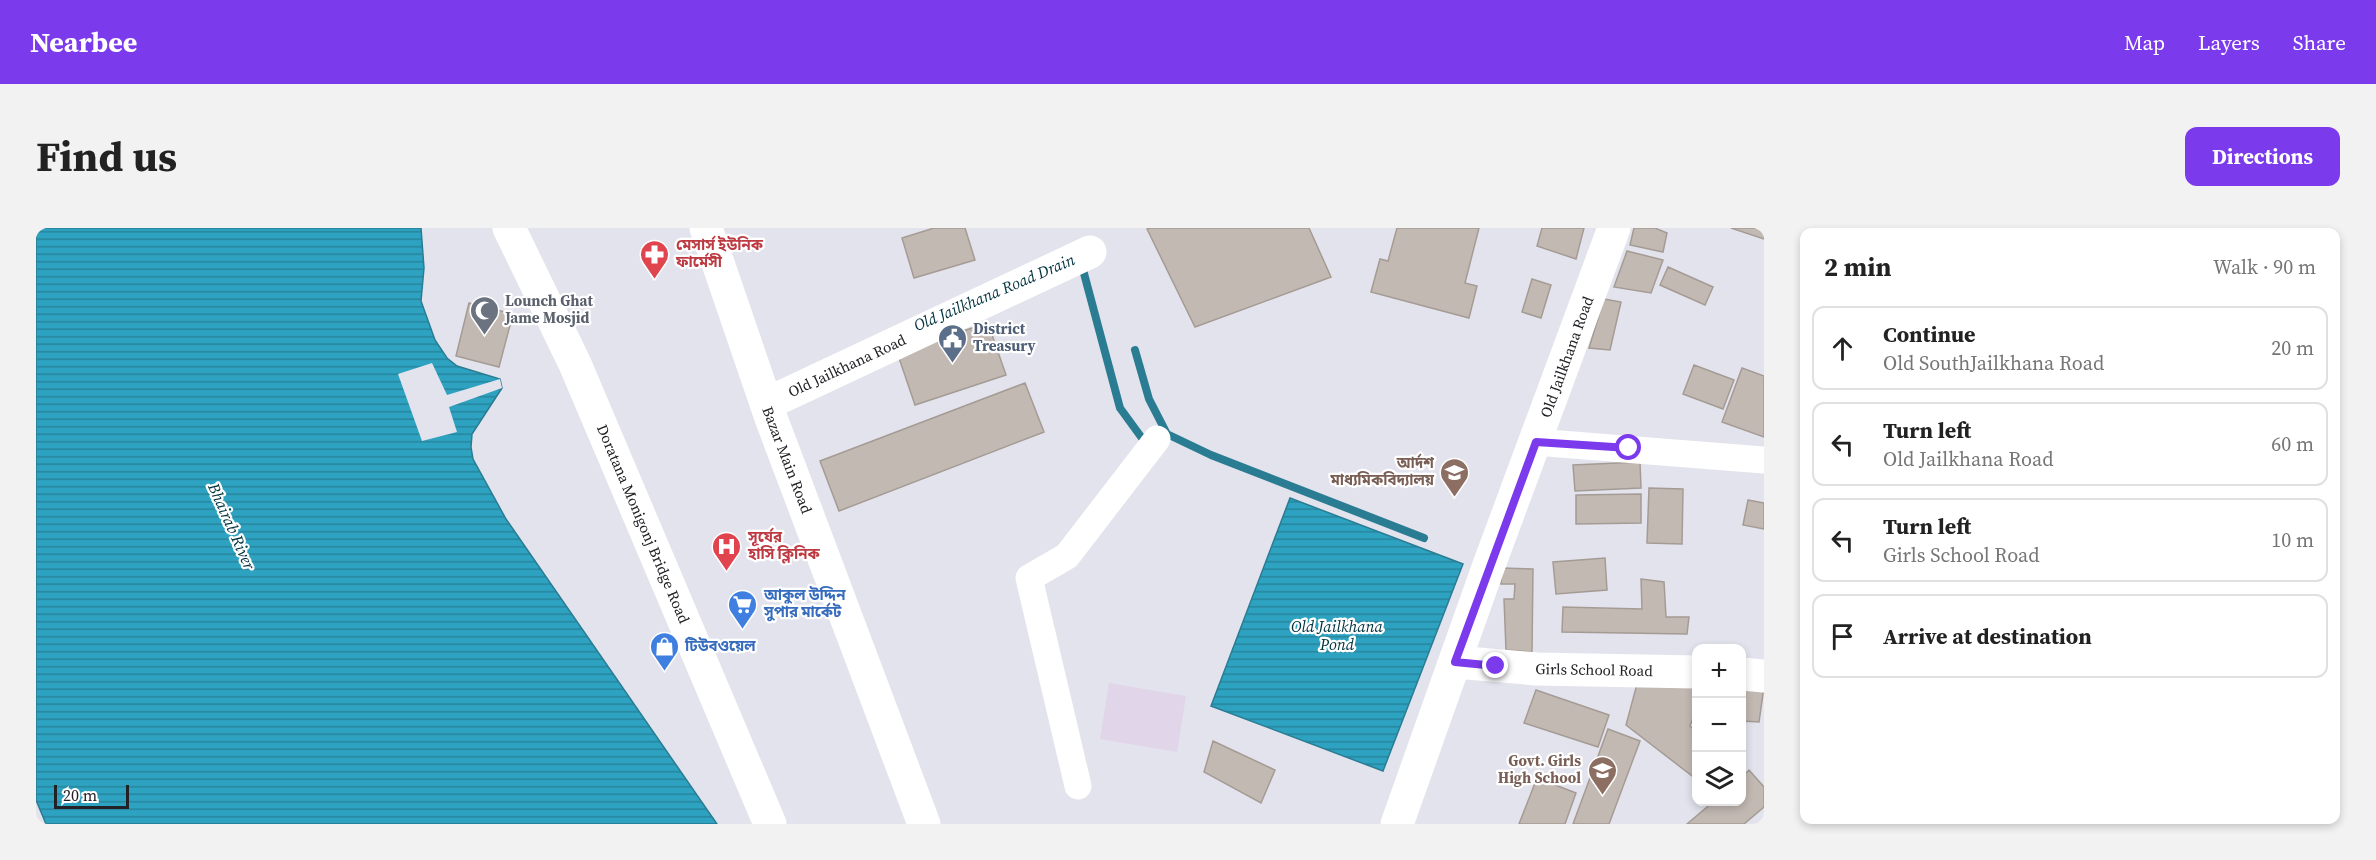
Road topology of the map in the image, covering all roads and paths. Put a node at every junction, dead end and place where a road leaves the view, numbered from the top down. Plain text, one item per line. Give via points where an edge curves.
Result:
1 (509, 228) edge
2 (706, 228) edge
3 (1614, 228) edge
4 (1090, 252) dead end
5 (766, 404) junction
6 (1157, 439) dead end
7 (1536, 442) junction
8 (1764, 460) edge
9 (1455, 662) junction
10 (1692, 672) edge
11 (1746, 674) edge
12 (1764, 676) edge
13 (1078, 786) dead end
14 (770, 824) edge
15 (924, 824) edge
16 (1397, 824) edge

1 - 14 main road, Doratana Monigonj Bridge Road via 575,364
2 - 5 main road, Bazar Main Road
3 - 7 main road, Old Jailkhana Road
4 - 5 main road, Old Jailkhana Road
5 - 15 main road, Bazar Main Road
6 - 13 street via 1067,556 1029,578
7 - 8 street
7 - 9 main road, Old Jailkhana Road
9 - 10 main road, Girls School Road via 1537,669
9 - 16 main road, Old Jailkhana Road
11 - 12 main road

